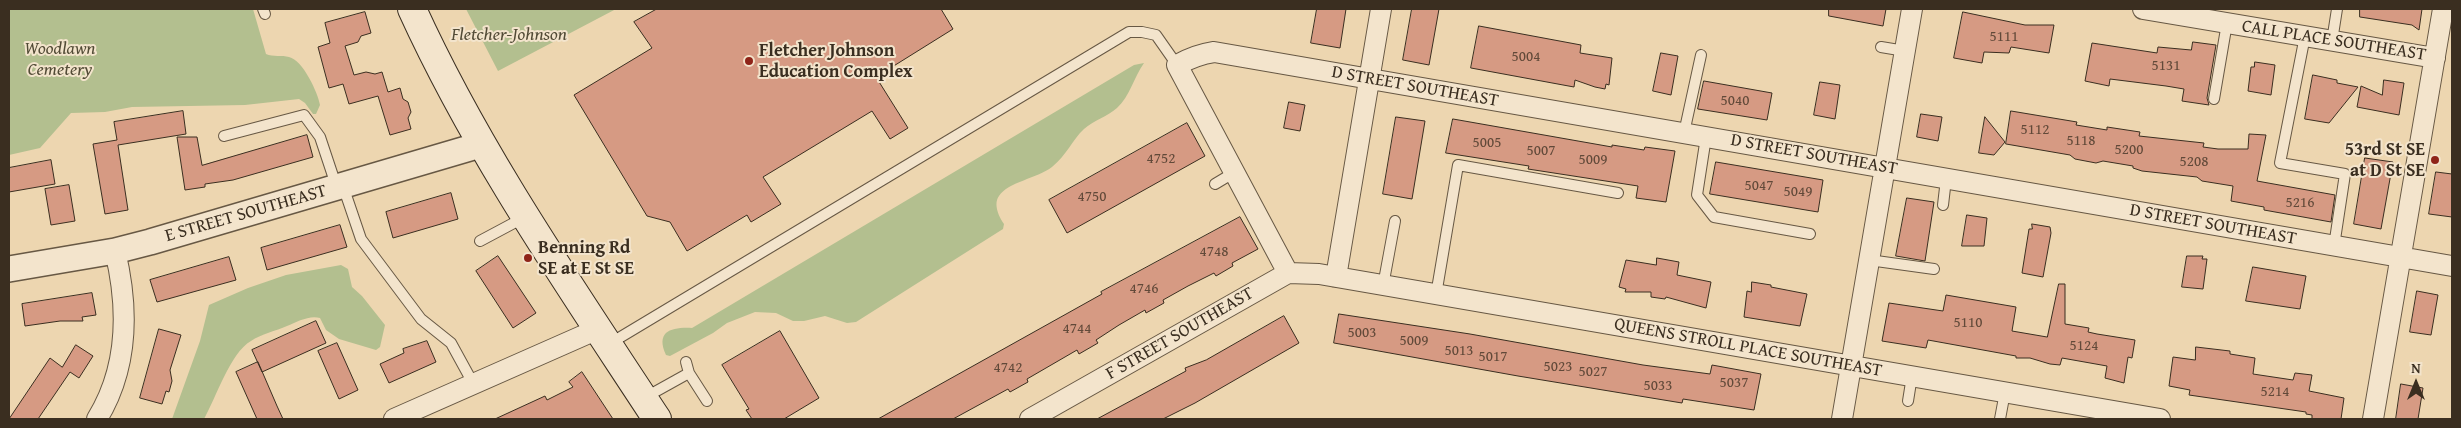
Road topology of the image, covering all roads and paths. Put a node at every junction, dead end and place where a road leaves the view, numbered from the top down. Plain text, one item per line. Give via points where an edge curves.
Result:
1 (412, 9) edge
2 (1381, 9) edge
3 (1912, 9) edge
4 (2144, 9) edge
5 (2337, 9) edge
6 (2443, 9) edge
7 (2227, 23) junction
8 (2305, 36) junction
9 (2332, 41) junction
10 (1881, 47) dead end
11 (1905, 51) junction
12 (1701, 55) dead end
13 (2435, 58) junction
14 (1177, 65) junction
15 (1369, 80) junction
16 (2214, 99) dead end
17 (1684, 133) junction
18 (224, 136) dead end
19 (1706, 137) junction
20 (480, 145) junction
21 (1885, 168) junction
22 (1235, 172) junction
23 (1946, 179) junction
24 (1215, 184) dead end
25 (340, 187) junction
26 (1618, 193) dead end
27 (1943, 205) dead end
28 (526, 217) junction
29 (1395, 221) dead end
30 (1810, 234) dead end
31 (480, 242) dead end
32 (2334, 246) junction
33 (115, 250) junction
34 (2400, 257) junction
35 (1869, 260) junction
36 (2452, 266) edge
37 (9, 269) edge
38 (1934, 269) dead end
39 (1288, 273) junction
40 (1336, 277) junction
41 (1384, 286) junction
42 (1436, 295) junction
43 (603, 337) junction
44 (686, 362) dead end
45 (1851, 366) junction
46 (689, 373) junction
47 (1912, 376) junction
48 (474, 385) junction
49 (2005, 392) junction
50 (707, 401) dead end
51 (1908, 401) dead end
52 (650, 409) edge
53 (97, 419) edge
54 (394, 419) edge
55 (1030, 419) edge
56 (1842, 419) edge
57 (2000, 419) edge
58 (2160, 419) edge
59 (2373, 419) edge

1 - 20 main road
2 - 15 street
3 - 11 street
4 - 7 street, CALL PLACE SOUTHEAST
5 - 9 lane
6 - 13 street
7 - 8 street, CALL PLACE SOUTHEAST
7 - 16 lane
8 - 9 street, CALL PLACE SOUTHEAST
8 - 32 lane via 2280,163 2345,174
9 - 13 street, CALL PLACE SOUTHEAST
10 - 11 lane
11 - 21 street
12 - 17 lane
13 - 34 street
14 - 15 street, D STREET SOUTHEAST via 1214,52
14 - 22 street
14 - 43 lane via 1156,35 1129,32
15 - 17 street, D STREET SOUTHEAST
15 - 40 street
17 - 19 street, D STREET SOUTHEAST
18 - 25 lane via 304,115 320,137
19 - 21 street, D STREET SOUTHEAST
19 - 30 lane via 1697,195 1714,218
20 - 25 street, E STREET SOUTHEAST
20 - 28 main road
21 - 23 street, D STREET SOUTHEAST
21 - 35 street
22 - 24 lane
22 - 39 street
23 - 27 lane
23 - 32 street, D STREET SOUTHEAST
25 - 33 street, E STREET SOUTHEAST
25 - 48 lane via 361,239 421,319 451,343
26 - 42 lane via 1458,165
28 - 31 lane
28 - 43 main road
29 - 41 lane
32 - 34 street, D STREET SOUTHEAST
33 - 37 street, E STREET SOUTHEAST
33 - 53 street via 123,298 124,344 116,381
34 - 36 street, D STREET SOUTHEAST
34 - 59 street
35 - 38 lane
35 - 45 street
39 - 40 street
39 - 55 street, F STREET SOUTHEAST
40 - 41 street, QUEENS STROLL PLACE SOUTHEAST
41 - 42 street, QUEENS STROLL PLACE SOUTHEAST
42 - 45 street, QUEENS STROLL PLACE SOUTHEAST
43 - 48 street
43 - 52 main road
44 - 46 lane
45 - 47 street, QUEENS STROLL PLACE SOUTHEAST
45 - 56 street
46 - 50 lane
46 - 52 lane
47 - 49 street, QUEENS STROLL PLACE SOUTHEAST
47 - 51 lane
48 - 54 street
49 - 57 lane
49 - 58 street, QUEENS STROLL PLACE SOUTHEAST

